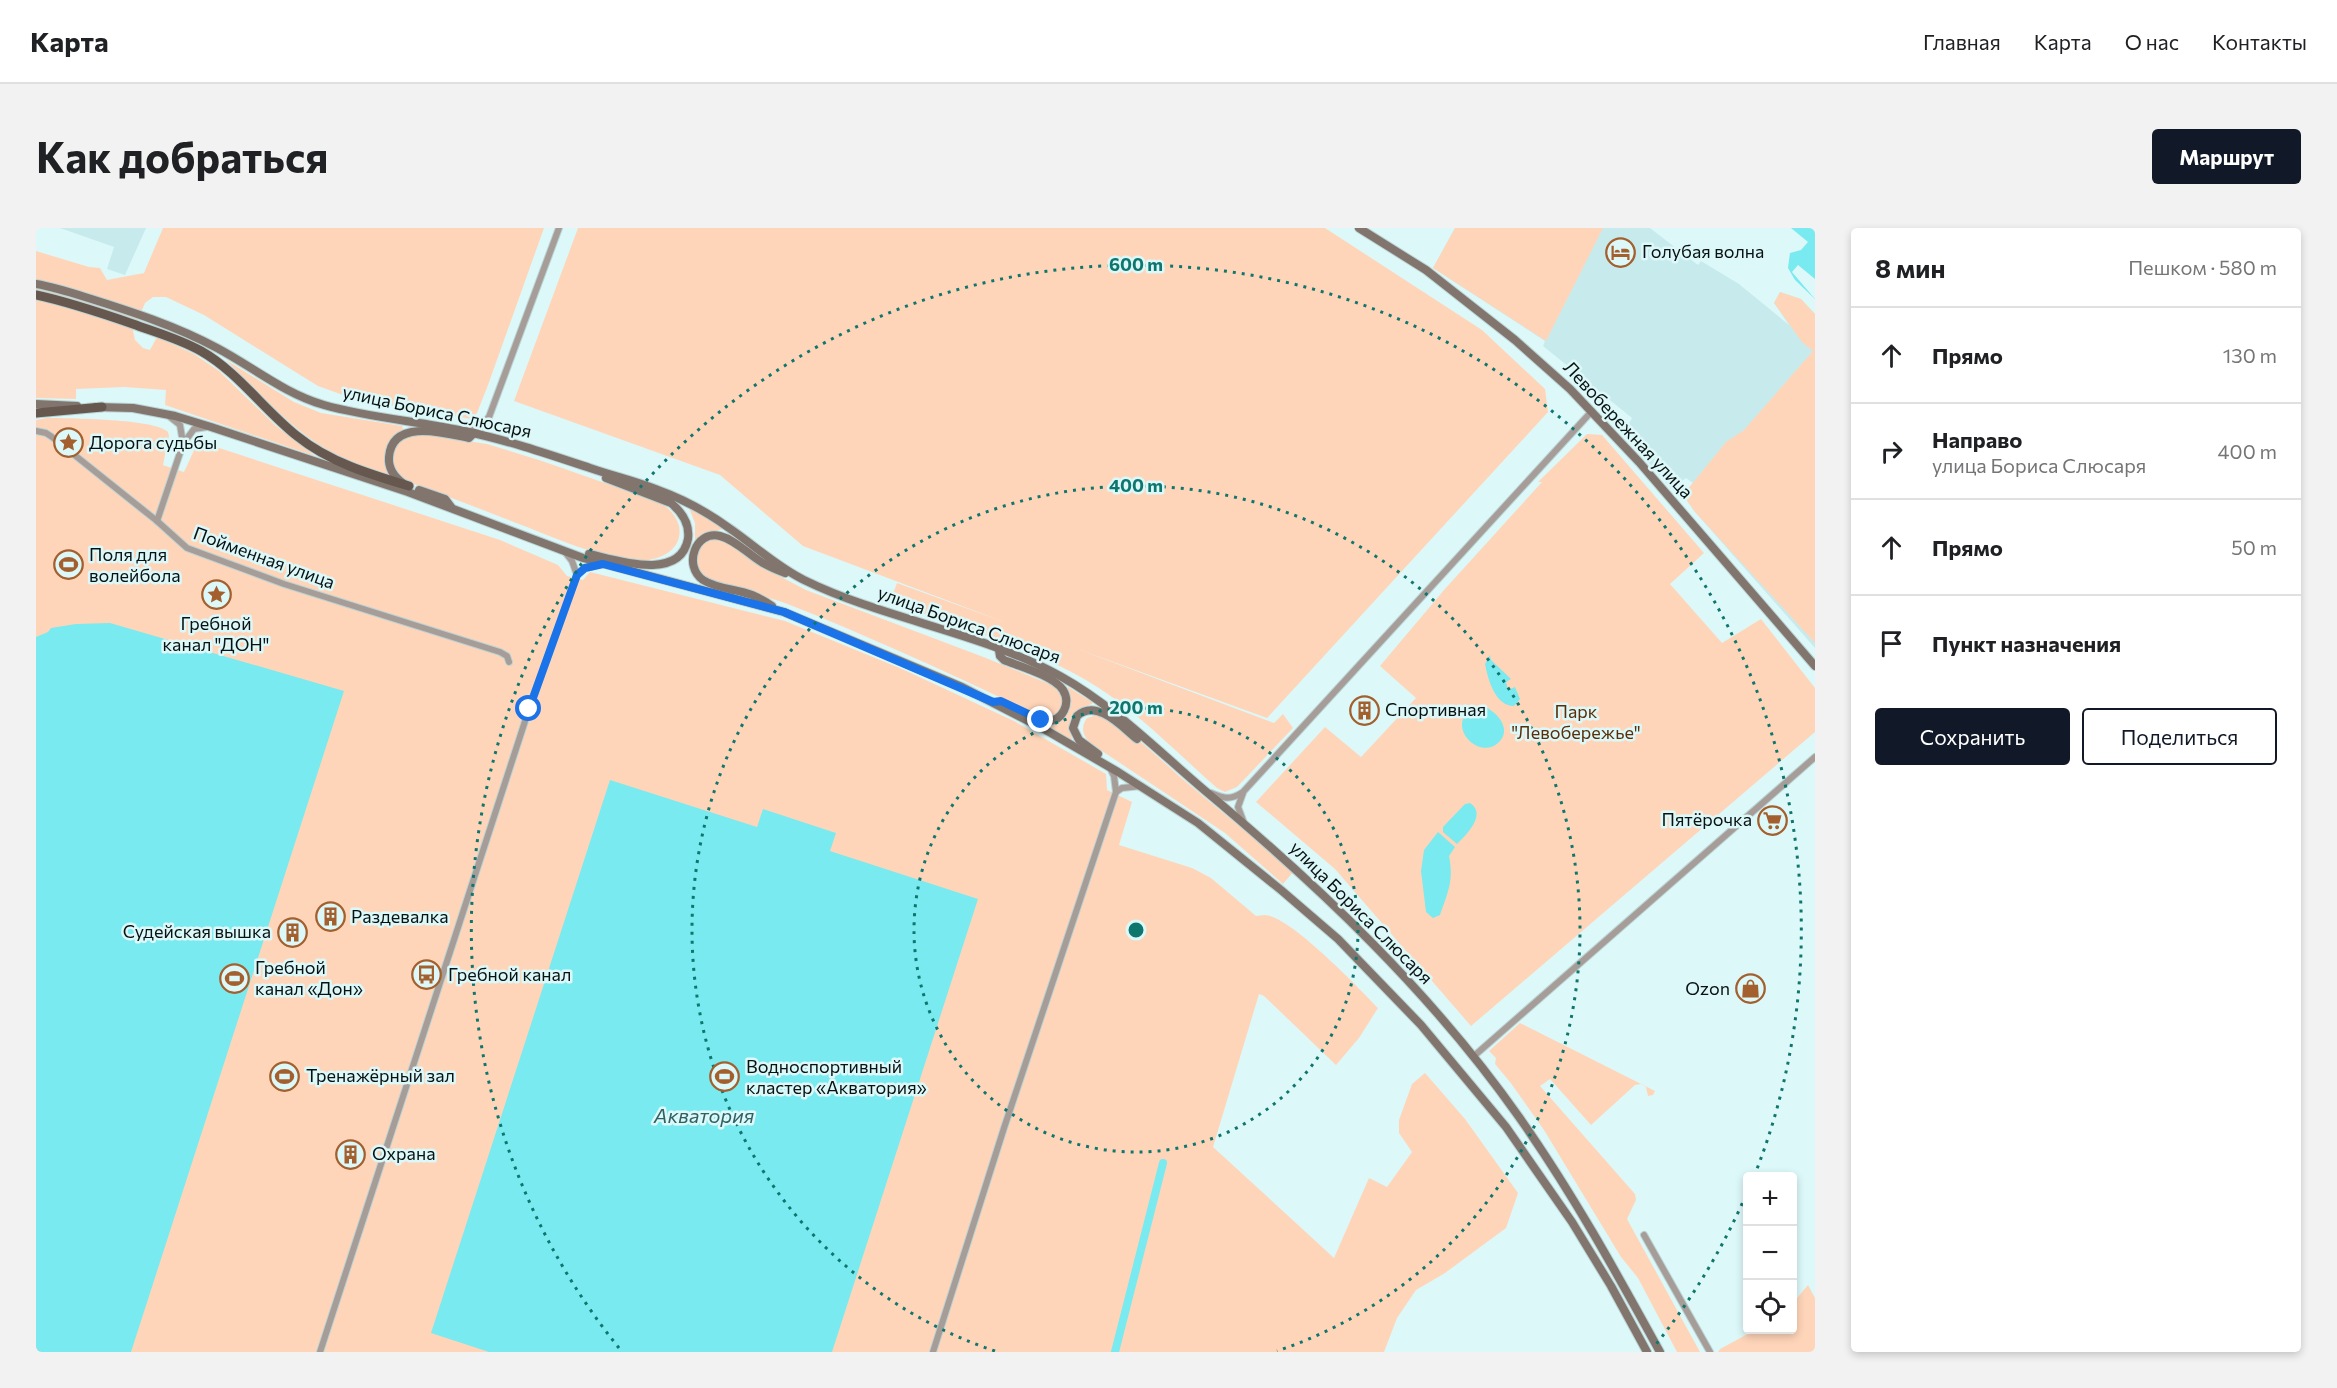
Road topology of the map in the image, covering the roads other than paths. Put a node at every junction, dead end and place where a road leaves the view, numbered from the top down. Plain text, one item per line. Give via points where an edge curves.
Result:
1 (559, 228) edge
2 (1359, 228) edge
3 (36, 284) edge
4 (36, 295) edge
5 (157, 327) junction
6 (36, 404) edge
7 (102, 407) junction
8 (1592, 411) junction
9 (36, 413) edge
10 (165, 414) junction
11 (212, 427) junction
12 (464, 430) junction
13 (36, 431) edge
14 (474, 433) junction
15 (183, 444) junction
16 (604, 472) junction
17 (409, 486) junction
18 (451, 508) junction
19 (157, 521) junction
20 (564, 551) junction
21 (583, 558) junction
22 (603, 564) junction
23 (577, 575) junction
24 (805, 580) junction
25 (784, 612) junction
26 (999, 650) junction
27 (509, 662) dead end
28 (1815, 666) edge
29 (993, 702) junction
30 (1146, 741) junction
31 (1815, 757) edge
32 (1109, 767) junction
33 (1118, 772) junction
34 (1141, 786) junction
35 (1203, 789) junction
36 (1116, 792) junction
37 (1243, 792) junction
38 (1244, 824) junction
39 (1474, 1056) junction
40 (1644, 1235) dead end
41 (320, 1352) edge
42 (933, 1352) edge
43 (1647, 1352) edge
44 (1660, 1352) edge
45 (1710, 1352) edge

1 - 12 street via 489,417 479,428
2 - 8 main road, Левобережная улица via 1426,270 1481,313
3 - 5 main road, улица Бориса Слюсаря via 107,304
4 - 5 main road
5 - 12 main road, улица Бориса Слюсаря via 205,342 308,400 362,414
5 - 17 main road via 233,374 296,435 328,458
6 - 7 main road, улица Бориса Слюсаря
7 - 9 main road
7 - 10 main road, улица Бориса Слюсаря
8 - 28 main road, Левобережная улица
8 - 37 street
10 - 11 main road, улица Бориса Слюсаря
10 - 15 street via 180,425
11 - 15 street via 194,429
11 - 18 main road, улица Бориса Слюсаря
12 - 14 main road, улица Бориса Слюсаря
13 - 19 street, Пойменная улица via 52,437
14 - 16 main road, улица Бориса Слюсаря
14 - 17 main road via 469,438 422,430 397,439 389,453 390,468 393,475
15 - 19 street
16 - 21 main road via 608,479 680,510 686,519 688,538 680,555 664,564 638,565 587,554
16 - 24 main road, улица Бориса Слюсаря via 658,489 695,507
17 - 18 main road via 445,499
18 - 20 main road, улица Бориса Слюсаря
19 - 27 street, Пойменная улица via 187,548 373,613 500,652
20 - 21 main road, улица Бориса Слюсаря
20 - 23 street
21 - 22 main road, улица Бориса Слюсаря
22 - 23 street via 585,568
22 - 25 main road, улица Бориса Слюсаря
23 - 41 street via 529,709
24 - 25 main road via 769,567 719,536 698,543 692,557 702,579 753,595
24 - 26 main road, улица Бориса Слюсаря
25 - 29 main road, улица Бориса Слюсаря
26 - 29 main road via 1004,660 1058,685 1067,702 1063,713 1050,721 1001,701
26 - 30 main road, улица Бориса Слюсаря via 1075,685 1108,707
29 - 32 main road, улица Бориса Слюсаря
30 - 33 main road via 1137,739 1101,712 1088,710 1077,716 1073,728 1079,740 1113,764
30 - 35 main road, улица Бориса Слюсаря
31 - 39 street
32 - 33 main road, улица Бориса Слюсаря
32 - 36 street
33 - 34 main road, улица Бориса Слюсаря
34 - 36 street
34 - 43 main road, улица Бориса Слюсаря via 1198,823 1281,890 1338,939 1421,1025 1506,1127 1566,1213
35 - 37 street via 1223,799
35 - 38 main road, улица Бориса Слюсаря
36 - 42 street
37 - 38 street via 1238,807
38 - 39 main road, улица Бориса Слюсаря via 1347,916
39 - 44 main road, улица Бориса Слюсаря via 1520,1117 1580,1209
40 - 45 street

